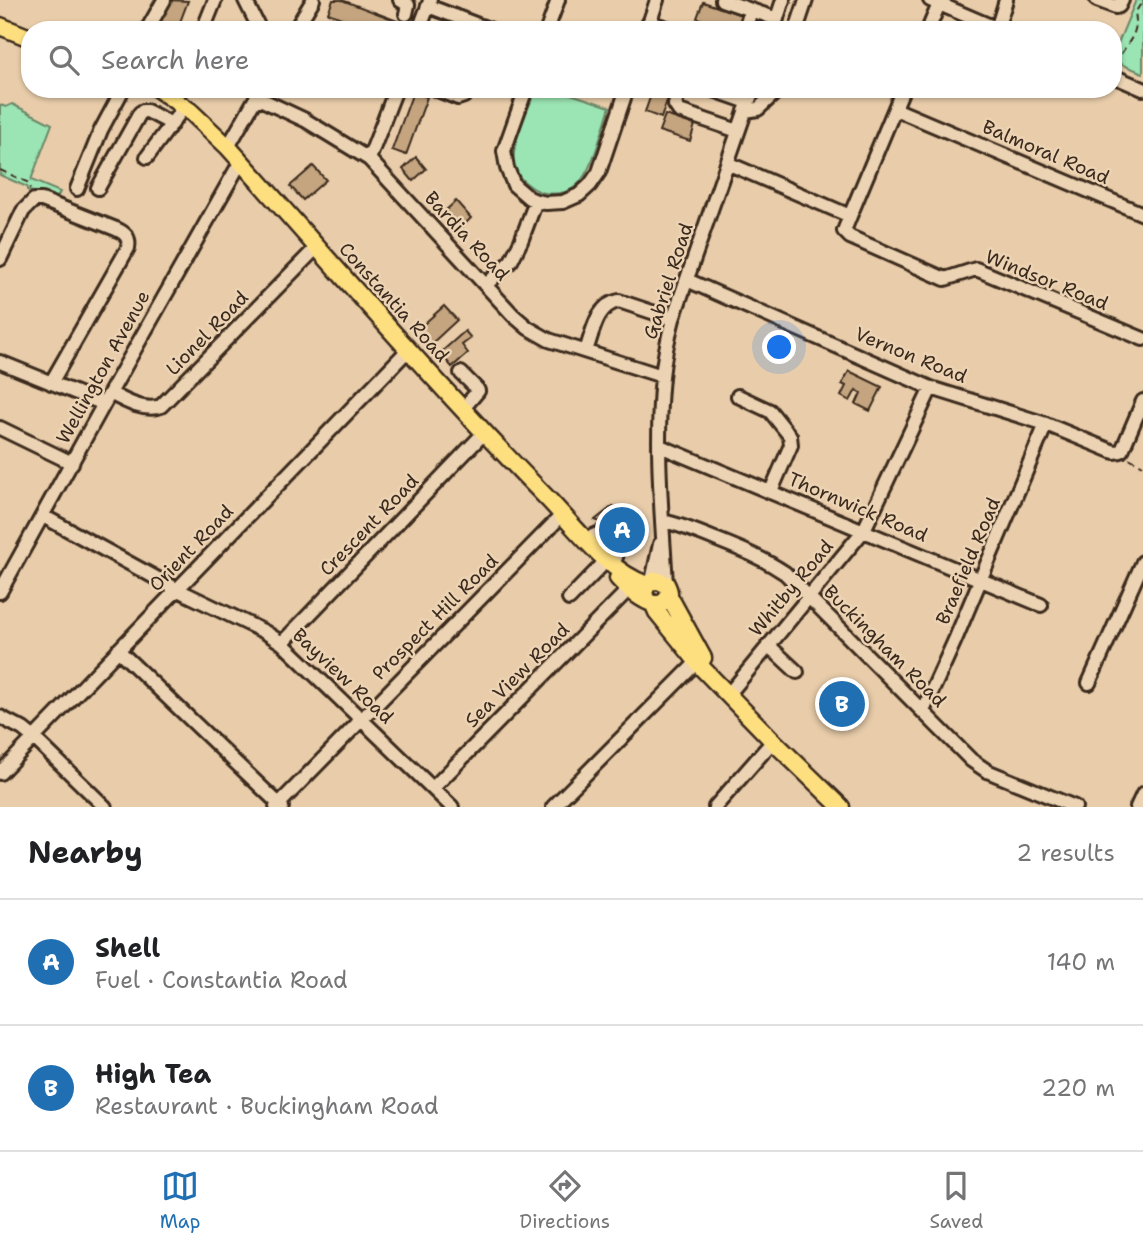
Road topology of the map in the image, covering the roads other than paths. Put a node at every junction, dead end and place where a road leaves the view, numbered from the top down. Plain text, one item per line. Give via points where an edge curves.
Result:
1 (164, 0) edge
2 (215, 0) edge
3 (245, 0) edge
4 (313, 0) edge
5 (400, 0) edge
6 (558, 0) edge
7 (657, 0) edge
8 (722, 0) edge
9 (783, 0) edge
10 (806, 0) edge
11 (1006, 0) edge
12 (1097, 0) edge
13 (1122, 0) edge
14 (935, 2) edge
15 (429, 3) edge
16 (751, 10) junction
17 (406, 14) dead end
18 (152, 21) edge
19 (207, 21) edge
20 (256, 21) edge
21 (300, 21) edge
22 (422, 21) edge
23 (470, 21) edge
24 (550, 21) edge
25 (650, 21) edge
26 (748, 21) edge
27 (770, 21) edge
28 (776, 21) edge
29 (799, 21) edge
30 (930, 21) edge
31 (980, 21) edge
32 (1001, 21) edge
33 (0, 27) edge
34 (21, 35) edge
35 (1122, 80) edge
36 (1143, 89) edge
37 (118, 98) edge
38 (256, 98) edge
39 (268, 98) edge
40 (393, 98) edge
41 (523, 98) edge
42 (624, 98) edge
43 (677, 98) edge
44 (733, 98) edge
45 (749, 98) edge
46 (770, 98) edge
47 (899, 98) edge
48 (180, 99) edge
49 (747, 106) junction
50 (895, 109) junction
51 (172, 124) junction
52 (738, 131) junction
53 (228, 146) junction
54 (148, 158) dead end
55 (369, 159) junction
56 (241, 161) junction
57 (727, 163) junction
58 (98, 188) dead end
59 (77, 189) dead end
60 (536, 201) junction
61 (1143, 214) edge
62 (850, 216) junction
63 (317, 247) junction
64 (0, 259) edge
65 (687, 279) junction
66 (486, 285) junction
67 (673, 318) junction
68 (1143, 340) edge
69 (408, 350) junction
70 (586, 351) junction
71 (0, 362) edge
72 (461, 373) dead end
73 (662, 376) junction
74 (51, 383) junction
75 (931, 388) junction
76 (738, 396) dead end
77 (107, 399) junction
78 (1143, 401) edge
79 (462, 410) junction
80 (1046, 424) junction
81 (0, 428) edge
82 (484, 434) junction
83 (660, 446) junction
84 (72, 463) junction
85 (771, 491) junction
86 (563, 514) junction
87 (43, 516) junction
88 (663, 527) junction
89 (864, 530) junction
90 (611, 536) dead end
91 (590, 543) junction
92 (612, 560) junction
93 (1143, 562) edge
94 (6, 568) edge
95 (980, 579) junction
96 (629, 589) junction
97 (178, 590) junction
98 (0, 592) edge
99 (656, 592) junction
100 (808, 597) junction
101 (569, 599) dead end
102 (1041, 605) dead end
103 (282, 643) junction
104 (768, 645) junction
105 (118, 650) junction
106 (697, 663) junction
107 (797, 672) dead end
108 (710, 676) junction
109 (1089, 683) dead end
110 (728, 695) junction
111 (923, 711) junction
112 (0, 717) edge
113 (361, 719) junction
114 (34, 738) junction
115 (773, 741) junction
116 (0, 773) edge
117 (433, 788) junction
118 (1143, 794) edge
119 (279, 806) edge
120 (105, 807) edge
121 (452, 807) edge
122 (553, 807) edge
123 (715, 807) edge
124 (841, 807) edge
125 (1075, 807) edge
126 (1138, 807) edge

1 - 18 street
2 - 19 street
3 - 20 street
4 - 21 street
5 - 17 street via 408,5
6 - 24 street
7 - 25 street
8 - 16 street
9 - 28 street
10 - 29 street
11 - 32 street
12 - 13 street via 1115,7
14 - 30 street
14 - 31 street
15 - 22 street
15 - 23 street
16 - 26 street
16 - 27 street
33 - 34 main road
35 - 36 street
37 - 59 street
38 - 53 street
39 - 55 street, Bardia Road
40 - 55 street
41 - 60 street via 504,151 514,185
42 - 60 street via 599,172 590,185 563,202
43 - 52 street via 679,111
44 - 49 street
45 - 49 street, Gabriel Road
46 - 49 street via 758,109
47 - 50 street
48 - 51 street
48 - 53 main road, Constantia Road
49 - 52 street, Gabriel Road
50 - 61 street, Balmoral Road
50 - 62 street
51 - 54 street
51 - 58 street via 147,111 140,113
52 - 57 street, Gabriel Road
53 - 56 main road, Constantia Road
55 - 66 street, Bardia Road
56 - 63 main road, Constantia Road
56 - 77 street, Wellington Avenue
57 - 62 street
57 - 65 street, Gabriel Road
60 - 66 street via 511,261
62 - 68 street, Windsor Road via 844,230 850,237 946,279 976,269
63 - 69 main road, Constantia Road
63 - 77 street, Lionel Road via 161,406
64 - 74 street via 23,211 34,200 127,236 128,248
65 - 67 street, Gabriel Road
65 - 75 street, Vernon Road
66 - 70 street, Bardia Road via 528,328
67 - 70 street via 613,302 598,315
67 - 73 street, Gabriel Road
69 - 79 main road, Constantia Road
69 - 97 street, Orient Road
70 - 73 street, Bardia Road
71 - 74 street
72 - 79 street via 478,391
73 - 83 street, Gabriel Road
74 - 77 street
75 - 80 street, Vernon Road
75 - 89 street, Whitby Road
76 - 85 street via 771,411 790,436 791,446
77 - 84 street, Wellington Avenue
78 - 80 street, Vernon Road via 1122,450 1114,452
79 - 82 main road, Constantia Road
80 - 95 street, Braefield Road
81 - 84 street
82 - 86 main road, Constantia Road
82 - 103 street, Crescent Road
83 - 85 street, Thornwick Road
83 - 88 street, Gabriel Road
84 - 87 street, Wellington Avenue
85 - 89 street, Thornwick Road
86 - 91 main road, Constantia Road
86 - 113 street, Prospect Hill Road
87 - 94 street, Wellington Avenue
87 - 97 street, Bayview Road
88 - 99 street, Gabriel Road
88 - 100 street, Buckingham Road via 687,527 750,553 785,573
89 - 95 street, Thornwick Road
89 - 100 street, Whitby Road
90 - 91 street via 600,533
91 - 92 main road, Constantia Road
92 - 96 main road, Constantia Road
92 - 99 main road, Constantia Road via 629,578
92 - 101 street
93 - 109 street
94 - 98 street, Wellington Avenue
95 - 102 street, Thornwick Road
95 - 111 street, Braefield Road
96 - 99 main road, Constantia Road
96 - 117 street, Sea View Road
97 - 103 street, Bayview Road
97 - 105 street, Orient Road
99 - 106 main road via 657,612
99 - 108 main road via 698,649
100 - 104 street, Whitby Road
100 - 111 street, Buckingham Road
103 - 113 street, Bayview Road
104 - 107 street
104 - 110 street, Whitby Road
105 - 114 street, Orient Road
105 - 119 street
106 - 108 main road
106 - 122 street
108 - 110 main road
110 - 115 main road
111 - 125 street, Buckingham Road via 986,771
112 - 114 street
113 - 117 street, Bayview Road
113 - 119 street, Prospect Hill Road
114 - 116 street, Orient Road
114 - 120 street
115 - 123 street
115 - 124 main road
117 - 121 street, Bayview Road
118 - 126 street

